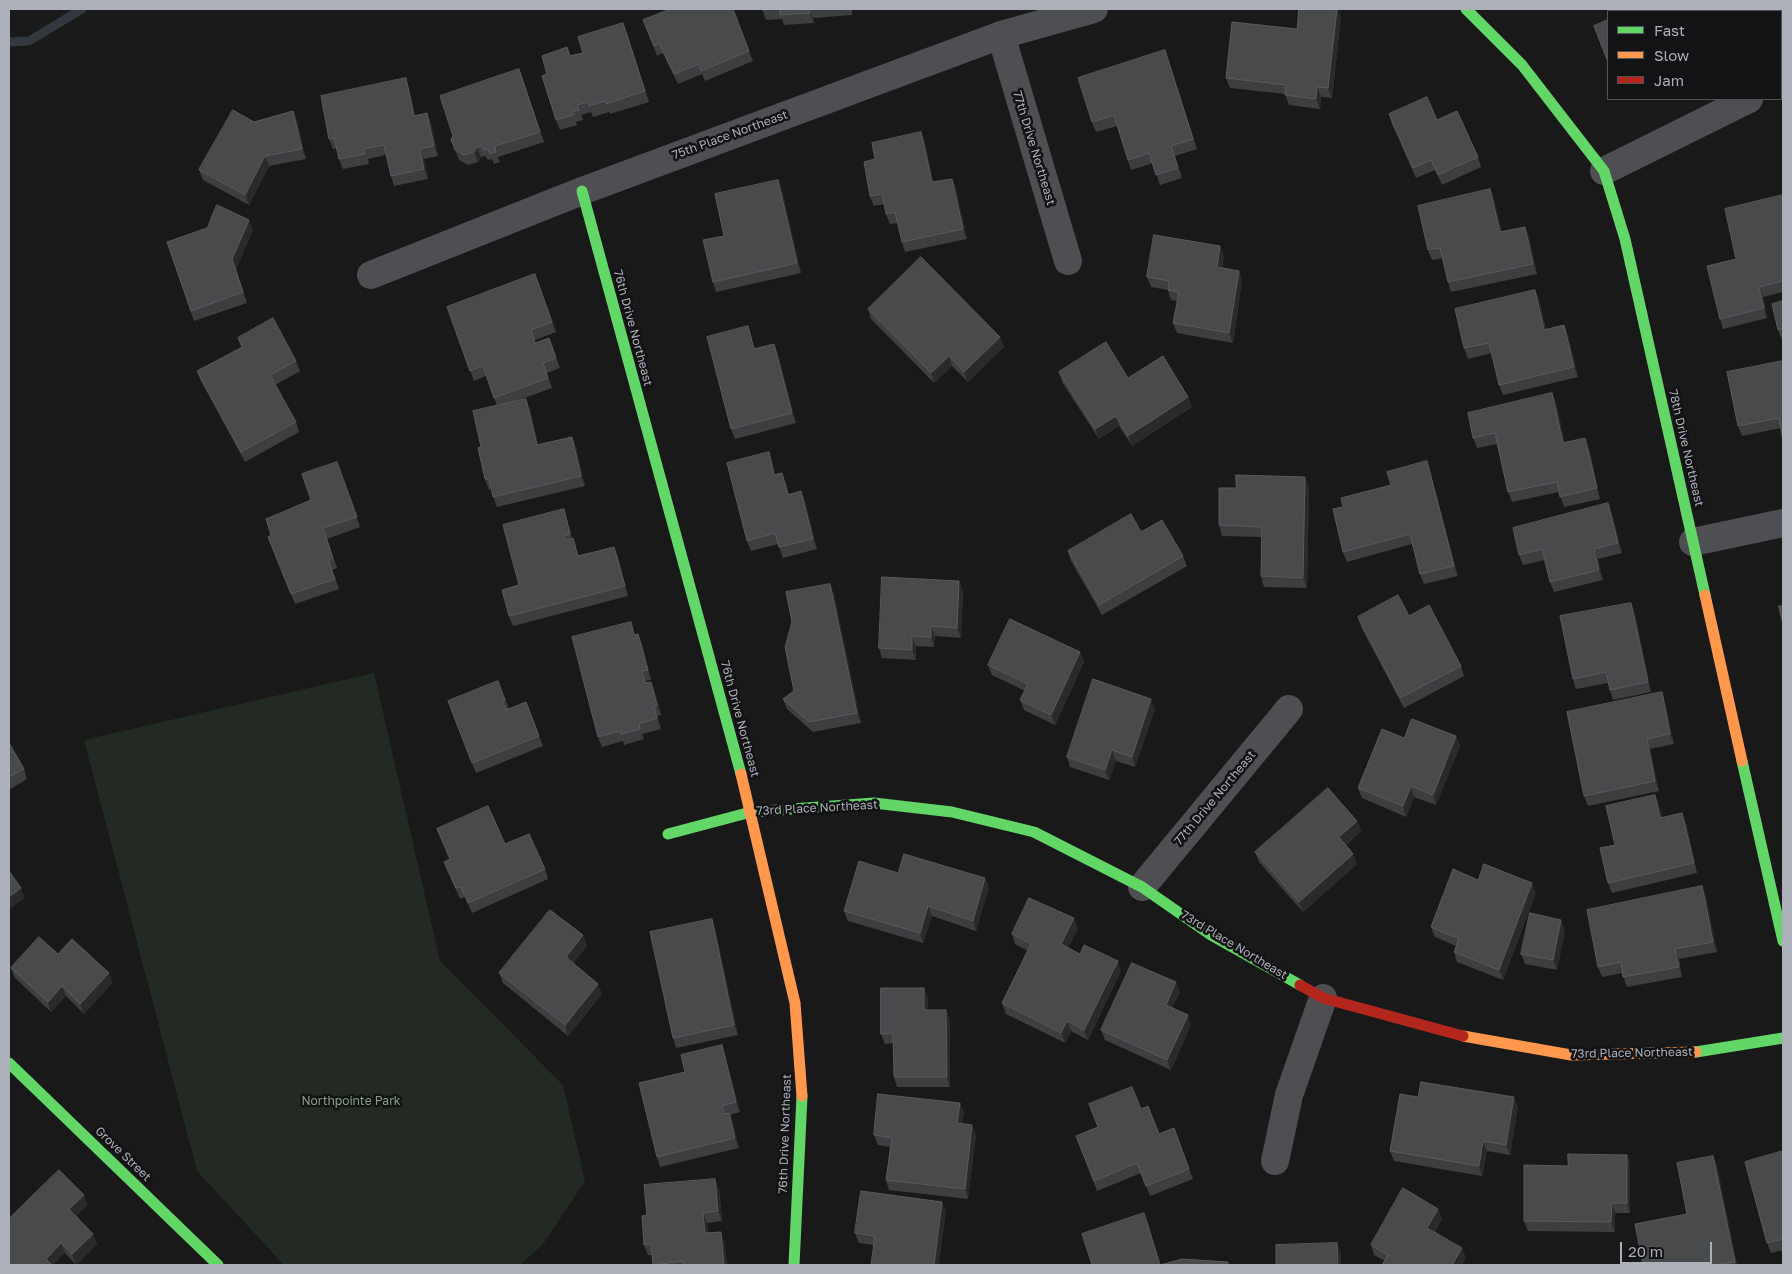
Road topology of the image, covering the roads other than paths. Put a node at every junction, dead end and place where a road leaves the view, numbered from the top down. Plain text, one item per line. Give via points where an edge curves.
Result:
1 (1094, 9) edge
2 (1466, 9) edge
3 (1000, 34) junction
4 (1747, 100) edge
5 (1604, 171) junction
6 (582, 190) junction
7 (1068, 261) dead end
8 (371, 275) dead end
9 (1783, 522) edge
10 (1693, 542) junction
11 (1289, 709) dead end
12 (751, 812) junction
13 (668, 834) dead end
14 (1142, 887) junction
15 (1783, 941) edge
16 (1323, 998) junction
17 (1783, 1038) edge
18 (9, 1063) edge
19 (1275, 1161) dead end
20 (214, 1264) edge
21 (794, 1265) edge

1 - 3 street, 75th Place Northeast
2 - 5 street, 78th Drive Northeast via 1522,65
3 - 6 street, 75th Place Northeast
3 - 7 street, 77th Drive Northeast
4 - 5 street
5 - 10 street, 78th Drive Northeast via 1625,239
6 - 8 street, 75th Place Northeast
6 - 12 street, 76th Drive Northeast
9 - 10 street
10 - 15 street, 78th Drive Northeast
11 - 14 street, 77th Drive Northeast
12 - 13 street, 73rd Place Northeast
12 - 14 street, 73rd Place Northeast via 874,803 952,812 1034,832
12 - 21 street, 76th Drive Northeast via 795,1003 802,1087
14 - 16 street, 73rd Place Northeast via 1212,935
16 - 17 street, 73rd Place Northeast via 1447,1032 1571,1055 1685,1054
16 - 19 street via 1289,1095
18 - 20 street, Grove Street

